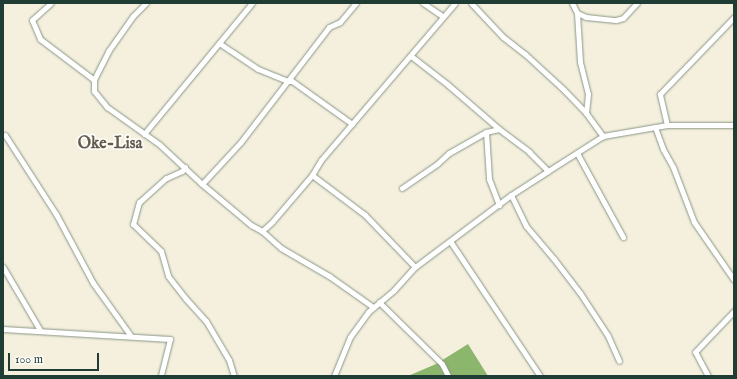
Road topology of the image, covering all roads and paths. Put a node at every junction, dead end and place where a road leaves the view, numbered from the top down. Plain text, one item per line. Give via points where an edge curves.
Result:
1 (51, 3) edge
2 (146, 3) edge
3 (252, 3) edge
4 (356, 3) edge
5 (423, 3) edge
6 (455, 3) edge
7 (471, 3) edge
8 (572, 3) edge
9 (637, 3) edge
10 (577, 13) junction
11 (442, 16) junction
12 (734, 17) edge
13 (219, 43) junction
14 (410, 56) junction
15 (94, 80) junction
16 (287, 81) junction
17 (586, 113) junction
18 (352, 124) junction
19 (667, 125) junction
20 (734, 125) edge
21 (655, 127) junction
22 (499, 129) junction
23 (486, 132) junction
24 (144, 134) junction
25 (5, 135) dead end
26 (603, 136) junction
27 (577, 153) junction
28 (185, 167) junction
29 (548, 171) junction
30 (312, 174) junction
31 (202, 184) junction
32 (402, 188) dead end
33 (511, 195) junction
34 (499, 205) junction
35 (262, 231) junction
36 (623, 237) dead end
37 (450, 241) junction
38 (3, 267) edge
39 (415, 267) junction
40 (734, 280) edge
41 (379, 302) junction
42 (373, 307) junction
43 (734, 311) edge
44 (3, 328) edge
45 (40, 330) junction
46 (131, 336) junction
47 (619, 361) dead end
48 (161, 376) edge
49 (234, 376) edge
50 (334, 376) edge
51 (448, 376) edge
52 (540, 376) edge
53 (708, 376) edge

1 - 15 street via 32,20 40,39
2 - 15 street via 109,50
3 - 13 street
4 - 16 street via 340,22 329,27
5 - 11 street
6 - 11 street
7 - 17 street via 492,26 537,64
8 - 10 street
9 - 10 street via 623,18 616,20 586,18
10 - 17 street via 580,62 588,94
11 - 14 street
12 - 19 street via 660,94
13 - 16 street via 258,69
13 - 24 street
14 - 18 street
14 - 22 street
15 - 24 street via 94,91 107,107
16 - 18 street via 292,81
16 - 31 street via 240,143
17 - 26 street
18 - 30 street
19 - 20 street
19 - 21 street
21 - 26 street
21 - 40 street via 694,222
22 - 23 street
22 - 29 street via 529,152
23 - 32 street via 449,152 437,164
23 - 34 street via 489,179
24 - 28 street
25 - 46 street via 56,214 93,283
26 - 27 street
27 - 29 street
27 - 36 street
28 - 31 street
28 - 49 street via 166,178 139,202 134,224 161,251 168,276 206,321 229,360
29 - 33 street
30 - 35 street
30 - 39 street via 365,215
31 - 35 street via 250,225
33 - 34 street
33 - 47 street via 526,226 554,258 608,336
34 - 37 street
35 - 42 street via 281,248 329,276
37 - 39 street
37 - 52 street
38 - 45 street
39 - 41 street
41 - 42 street
41 - 51 street via 442,364
42 - 50 street via 350,337
43 - 53 street via 695,352
44 - 45 street
45 - 46 street
46 - 48 street via 170,339

